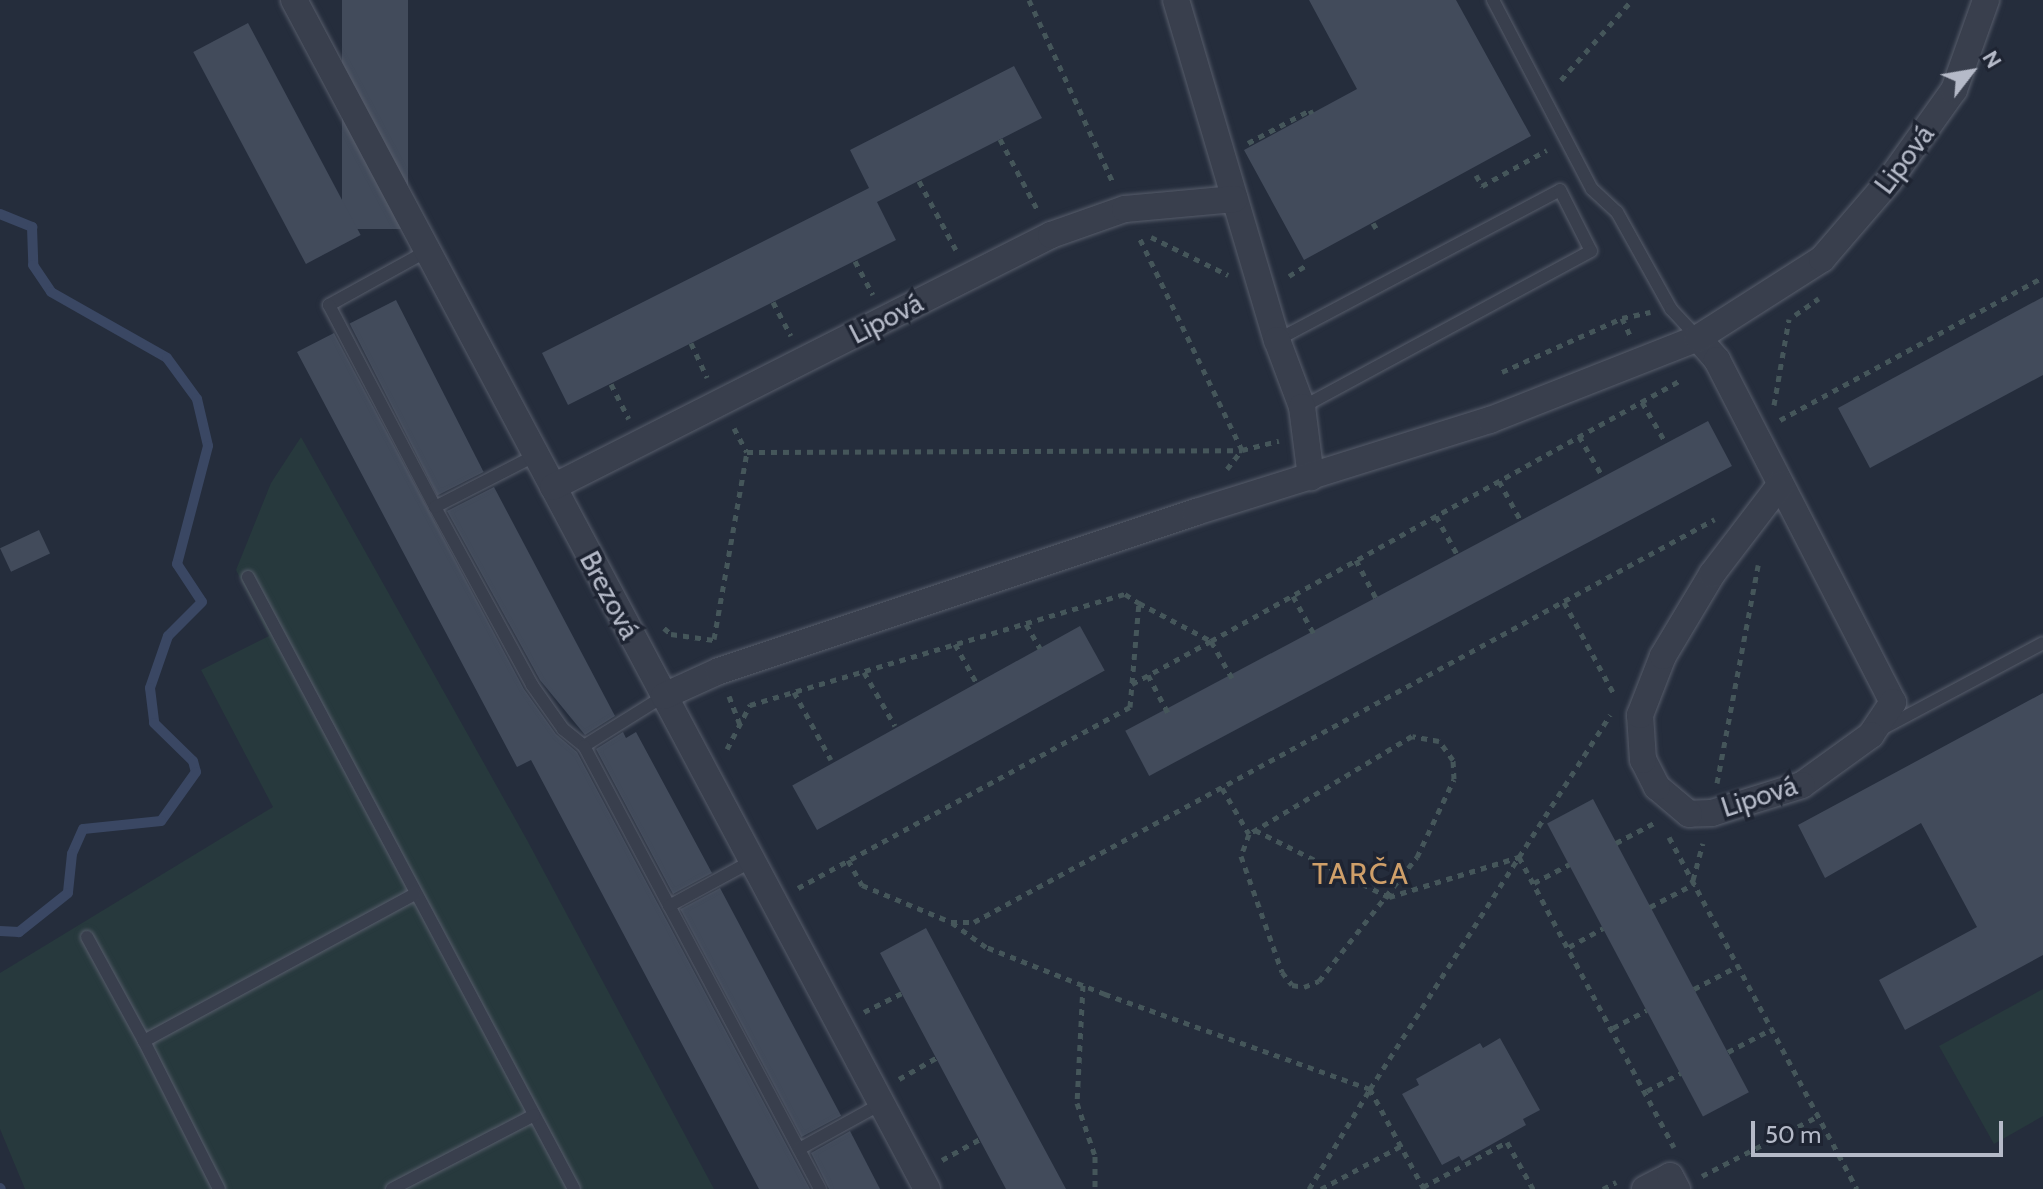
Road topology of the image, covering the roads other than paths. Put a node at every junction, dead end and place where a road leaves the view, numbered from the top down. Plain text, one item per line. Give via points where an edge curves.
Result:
1 (294, 0) edge
2 (1176, 0) edge
3 (1493, 0) edge
4 (1986, 0) edge
5 (1235, 199) junction
6 (427, 251) junction
7 (1698, 338) junction
8 (1277, 340) junction
9 (1302, 407) junction
10 (536, 455) junction
11 (1311, 477) junction
12 (1780, 485) junction
13 (553, 487) junction
14 (435, 507) junction
15 (248, 577) dead end
16 (2043, 643) edge
17 (664, 696) junction
18 (1871, 735) junction
19 (584, 746) junction
20 (752, 861) junction
21 (415, 894) junction
22 (669, 906) junction
23 (87, 937) dead end
24 (144, 1041) junction
25 (892, 1099) junction
26 (534, 1115) junction
27 (799, 1149) junction
28 (937, 1182) edge
29 (1636, 1183) edge
30 (219, 1189) edge
31 (392, 1189) edge
32 (574, 1189) edge
33 (820, 1189) edge
34 (1677, 1189) edge

1 - 6 street, Brezová
2 - 5 street
3 - 7 lane via 1592,189 1617,212 1671,309
4 - 7 street, Lipová via 1954,90 1889,181 1822,259
5 - 8 street
5 - 13 street, Lipová via 1125,209 1051,235
6 - 10 street, Brezová
6 - 14 lane via 329,305
7 - 11 street, Lipová via 1517,411
7 - 12 street, Lipová via 1717,360
8 - 9 street
8 - 9 lane via 1560,190 1591,251
9 - 11 street
10 - 13 street, Brezová
10 - 14 lane
11 - 17 street, Lipová via 719,671
12 - 18 street, Lipová via 1893,702
12 - 18 street, Lipová via 1712,574 1663,656 1640,715 1643,760 1657,787 1689,814 1712,813 1802,785
13 - 17 street, Brezová
14 - 19 lane via 548,711
15 - 21 lane
16 - 18 lane
17 - 19 lane
17 - 20 street, Brezová
19 - 22 lane
20 - 22 lane
20 - 25 street, Brezová
21 - 24 lane
21 - 26 lane
22 - 27 lane
23 - 24 lane
24 - 30 lane
25 - 27 lane
25 - 28 street, Brezová
26 - 31 lane
26 - 32 lane
27 - 33 lane
29 - 34 street via 1670,1176

